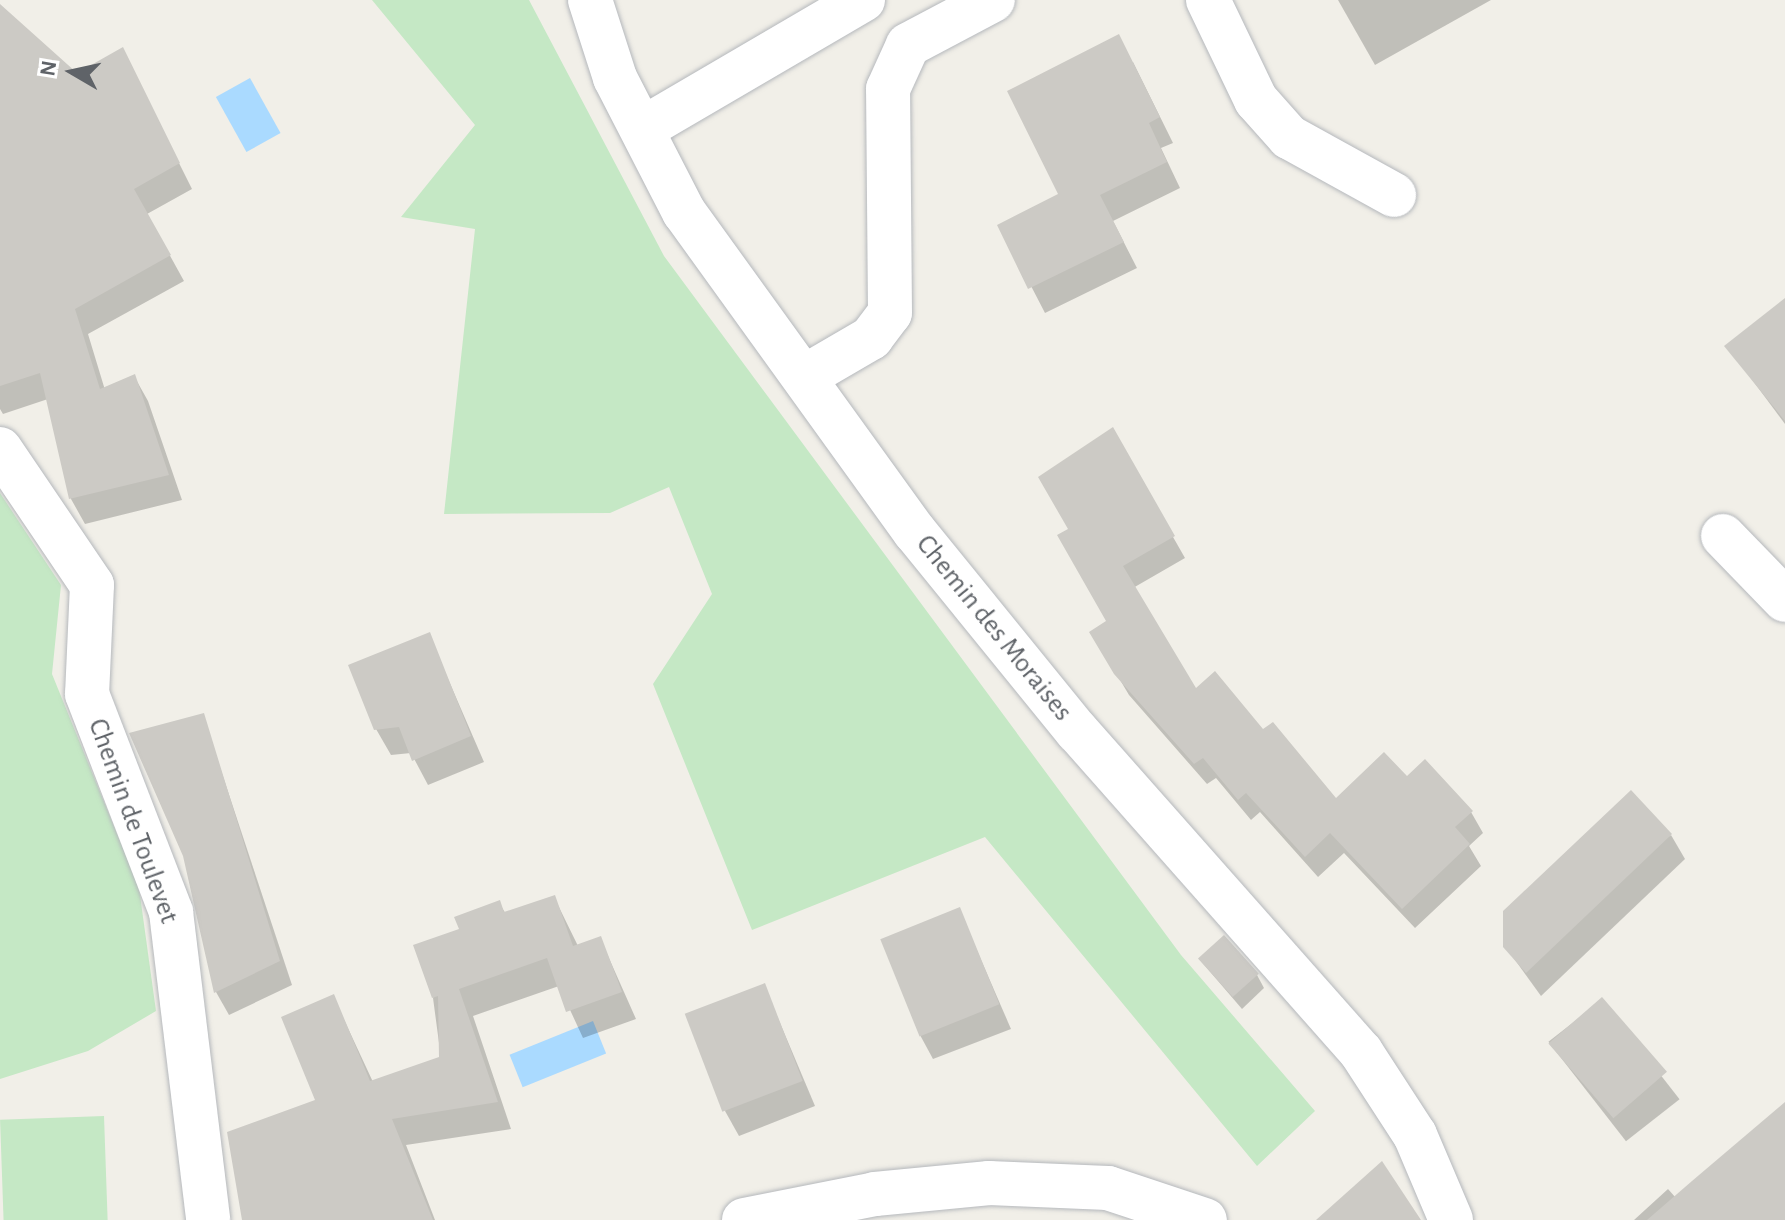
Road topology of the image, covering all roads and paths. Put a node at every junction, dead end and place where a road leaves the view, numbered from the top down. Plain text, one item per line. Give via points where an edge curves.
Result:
1 (590, 0) edge
2 (863, 0) edge
3 (993, 0) edge
4 (1208, 0) edge
5 (642, 129) junction
6 (1394, 195) dead end
7 (804, 377) junction
8 (0, 449) edge
9 (1723, 536) dead end
10 (1785, 600) edge
11 (208, 1220) edge
12 (744, 1220) edge
13 (1205, 1220) edge
14 (1451, 1220) edge

1 - 5 street, Chemin des Moraises via 615,78
2 - 5 street
3 - 7 street via 908,45 888,89 890,313 871,338
4 - 6 street via 1256,100 1289,137
5 - 7 street, Chemin des Moraises via 684,212
7 - 14 street, Chemin des Moraises via 915,532 1077,731 1361,1052 1415,1135
8 - 11 street, Chemin de Toulevet via 92,585 87,694 171,912
9 - 10 street
12 - 13 street via 875,1194 989,1183 1108,1188

